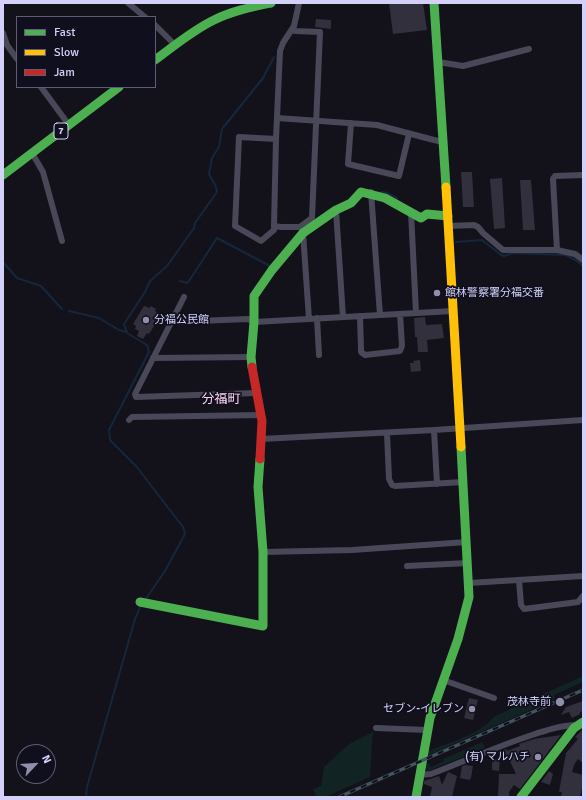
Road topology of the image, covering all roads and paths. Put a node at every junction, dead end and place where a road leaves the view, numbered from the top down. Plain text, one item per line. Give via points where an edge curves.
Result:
1 (128, 3) edge
2 (271, 3) edge
3 (299, 3) edge
4 (434, 3) edge
5 (259, 4) edge
6 (144, 16) edge
7 (156, 26) edge
8 (292, 30) junction
9 (3, 33) edge
10 (175, 45) junction
11 (529, 49) dead end
12 (16, 58) edge
13 (156, 59) edge
14 (438, 62) junction
15 (42, 88) edge
16 (118, 88) edge
17 (277, 118) junction
18 (316, 121) junction
19 (351, 123) junction
20 (69, 124) junction
21 (409, 134) junction
22 (276, 139) junction
23 (443, 142) junction
24 (32, 153) junction
25 (3, 175) edge
26 (583, 175) edge
27 (371, 192) junction
28 (336, 210) junction
29 (411, 212) junction
30 (448, 216) junction
31 (274, 226) junction
32 (448, 226) junction
33 (303, 233) junction
34 (62, 241) dead end
35 (557, 250) junction
36 (583, 260) edge
37 (184, 297) dead end
38 (453, 311) junction
39 (416, 313) junction
40 (400, 314) junction
41 (380, 315) junction
42 (360, 316) junction
43 (343, 317) junction
44 (317, 318) junction
45 (309, 319) junction
46 (172, 322) junction
47 (254, 322) junction
48 (319, 355) dead end
49 (251, 357) junction
50 (153, 358) junction
51 (256, 393) junction
52 (262, 415) junction
53 (129, 420) dead end
54 (583, 420) edge
55 (460, 428) junction
56 (434, 430) junction
57 (387, 433) junction
58 (261, 439) junction
59 (463, 482) junction
60 (437, 484) junction
61 (466, 542) junction
62 (263, 552) junction
63 (468, 563) junction
64 (407, 566) dead end
65 (583, 576) edge
66 (520, 580) junction
67 (469, 583) junction
68 (583, 596) edge
69 (143, 602) dead end
70 (442, 680) junction
71 (494, 698) dead end
72 (580, 724) edge
73 (376, 728) dead end
74 (427, 730) junction
75 (419, 775) junction
76 (416, 797) edge
77 (521, 797) edge

1 - 6 street
2 - 5 street
3 - 8 street
4 - 14 street
5 - 10 street via 214,20
7 - 10 street
8 - 17 street via 280,51
8 - 18 street via 320,32
9 - 12 street via 7,45
10 - 13 street
11 - 14 street via 463,66
14 - 23 street
15 - 20 street
16 - 20 street, 7
17 - 18 street
17 - 22 street
18 - 19 street
18 - 31 street via 312,218 300,227
19 - 21 street via 377,125
19 - 21 street via 348,164 399,176
20 - 24 street, 7
21 - 23 street
22 - 31 street
22 - 31 street via 239,137 235,226 261,241 274,230
23 - 30 street
24 - 25 street, 7
24 - 34 street via 42,172
26 - 35 street via 555,176 553,179
27 - 28 street via 361,192 351,203
27 - 29 street via 386,197
27 - 41 street
28 - 33 street
28 - 43 street
29 - 30 street via 421,218 427,214
29 - 39 street
30 - 32 street
32 - 35 street via 478,226 503,250
32 - 38 street
33 - 45 street
33 - 47 street via 254,296
35 - 36 street via 575,254
37 - 46 street
38 - 39 street
38 - 55 street
39 - 40 street
40 - 41 street
40 - 42 street via 400,351 365,355 361,352
41 - 42 street
42 - 43 street
43 - 44 street
44 - 45 street
44 - 48 street
45 - 47 street
46 - 47 street
46 - 50 street
47 - 49 street
49 - 50 street
49 - 51 street
50 - 51 street via 135,394 136,397
51 - 52 street
52 - 53 street via 132,417
52 - 58 street
54 - 55 street
55 - 56 street
55 - 59 street
56 - 57 street
56 - 60 street
57 - 58 street
57 - 60 street via 390,483 395,486
58 - 62 street via 258,487
59 - 60 street
59 - 61 street
61 - 62 street via 352,550
61 - 63 street
62 - 69 street via 263,626
63 - 64 street
63 - 67 street
65 - 66 street
66 - 67 street
66 - 68 street via 521,605 524,610 578,602
67 - 70 street via 464,619
70 - 71 street
70 - 74 street
72 - 75 street via 538,733 431,774
72 - 77 street via 574,728
73 - 74 street
74 - 75 street
75 - 76 street

